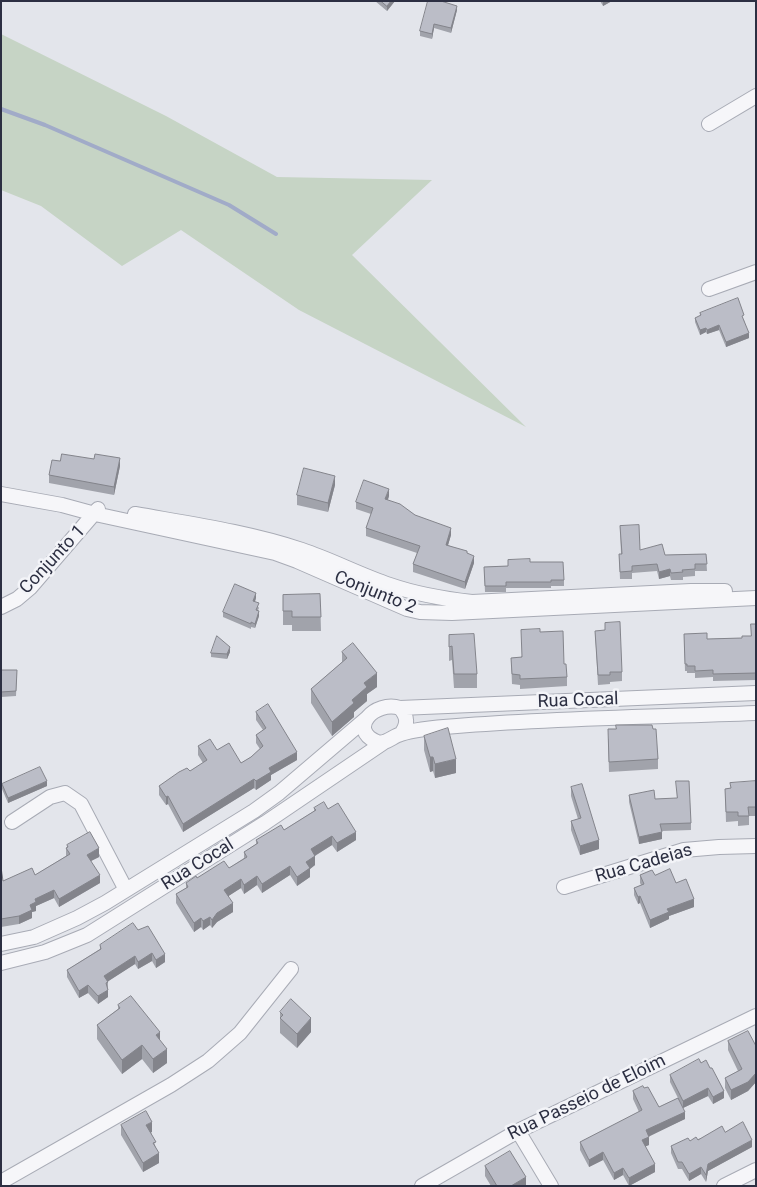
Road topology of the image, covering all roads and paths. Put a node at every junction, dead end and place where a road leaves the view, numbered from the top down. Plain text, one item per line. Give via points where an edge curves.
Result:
1 (756, 96) edge
2 (709, 124) dead end
3 (756, 272) edge
4 (709, 289) dead end
5 (1, 494) edge
6 (97, 511) junction
7 (756, 590) edge
8 (756, 598) edge
9 (564, 603) junction
10 (1, 607) edge
11 (756, 693) edge
12 (400, 708) junction
13 (756, 713) edge
14 (367, 718) junction
15 (401, 734) junction
16 (383, 743) junction
17 (12, 822) dead end
18 (756, 846) edge
19 (564, 887) dead end
20 (126, 890) junction
21 (1, 944) edge
22 (1, 963) edge
23 (291, 969) dead end
24 (756, 1016) edge
25 (518, 1131) junction
26 (756, 1170) edge
27 (1, 1182) edge
28 (422, 1186) edge
29 (551, 1186) edge
30 (724, 1186) edge

1 - 2 street
3 - 4 street
5 - 6 street, Conjunto 2
6 - 9 street, Conjunto 2 via 208,527 276,548 297,561 407,610 420,612
6 - 10 street, Conjunto 1 via 30,588
7 - 9 street, Conjunto 2 via 691,591
8 - 9 street, Conjunto 2
11 - 12 street, Rua Cocal
12 - 14 street via 384,706
12 - 15 street via 406,715 407,725
13 - 15 street, Rua Cocal via 455,726
14 - 16 street via 365,732 369,738
14 - 20 street, Rua Cocal via 266,803
15 - 16 street
16 - 22 street, Rua Cocal via 265,823 88,935 45,952
17 - 20 street via 50,797 65,793 81,804
18 - 19 street, Rua Cadeias via 684,850
20 - 21 street, Rua Cocal via 50,930
23 - 27 street via 240,1033 208,1061
24 - 25 street, Rua Passeio de Eloim
25 - 28 street, Rua Passeio de Eloim
25 - 29 street
26 - 30 street

